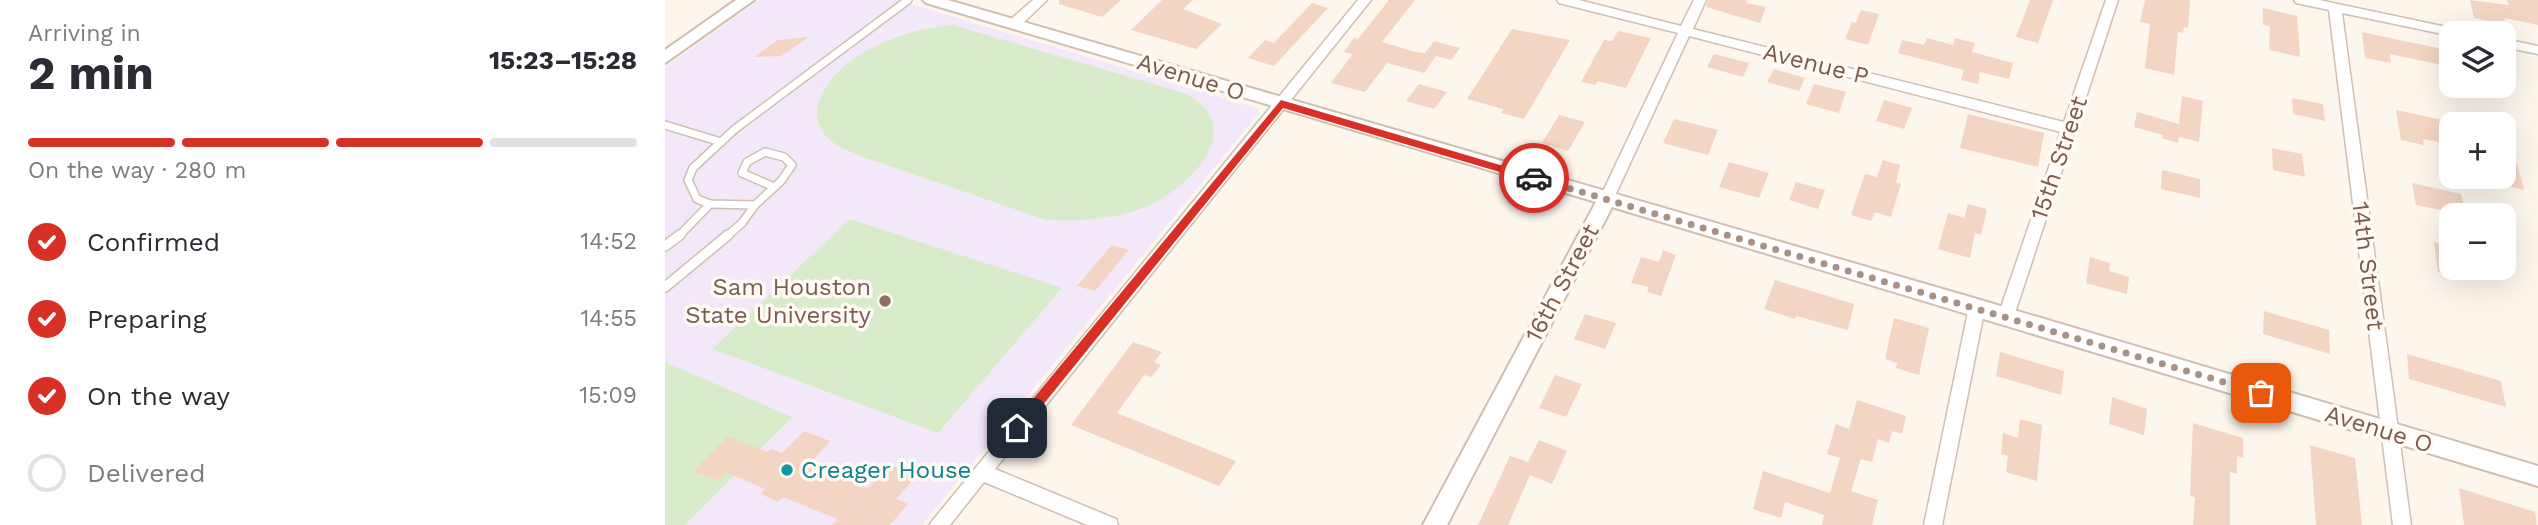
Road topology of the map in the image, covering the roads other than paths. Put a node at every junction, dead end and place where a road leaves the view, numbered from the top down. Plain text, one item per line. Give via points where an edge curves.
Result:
1 (747, 0) edge
2 (908, 0) edge
3 (931, 0) edge
4 (1041, 0) edge
5 (1365, 0) edge
6 (1563, 0) edge
7 (1700, 0) edge
8 (2112, 0) edge
9 (2300, 0) edge
10 (2335, 8) junction
11 (1015, 23) junction
12 (2439, 29) edge
13 (1685, 31) junction
14 (2516, 46) edge
15 (2538, 51) edge
16 (665, 58) edge
17 (1281, 104) junction
18 (665, 125) edge
19 (2070, 129) junction
20 (721, 142) junction
21 (774, 187) junction
22 (1606, 200) junction
23 (710, 204) junction
24 (755, 205) junction
25 (665, 246) edge
26 (665, 286) edge
27 (1977, 307) junction
28 (2006, 316) junction
29 (2389, 432) junction
30 (981, 472) junction
31 (2538, 476) edge
32 (938, 525) edge
33 (1109, 525) edge
34 (1434, 525) edge
35 (1933, 525) edge
36 (2402, 525) edge

1 - 16 street
2 - 20 lane
3 - 11 street, Avenue O
4 - 11 street
5 - 17 street
6 - 13 street, Avenue P
7 - 13 street, 16th Street
8 - 19 street, 15th Street
9 - 10 street
10 - 12 street
10 - 29 street, 14th Street
11 - 17 street, Avenue O
13 - 19 street, Avenue P
13 - 22 street, 16th Street
14 - 15 street
17 - 22 street, Avenue O
17 - 30 street
18 - 20 lane
19 - 28 street, 15th Street
20 - 23 lane via 693,168 688,180 697,199
21 - 21 lane via 790,170 791,161 765,152 742,169 747,177
21 - 24 lane
22 - 27 street, Avenue O
22 - 34 street, 16th Street
23 - 24 lane
23 - 25 lane
24 - 26 lane via 742,223
27 - 28 street, Avenue O
27 - 35 street
28 - 29 street, Avenue O
29 - 31 street, Avenue O
29 - 36 street, 14th Street
30 - 32 street
30 - 33 street

